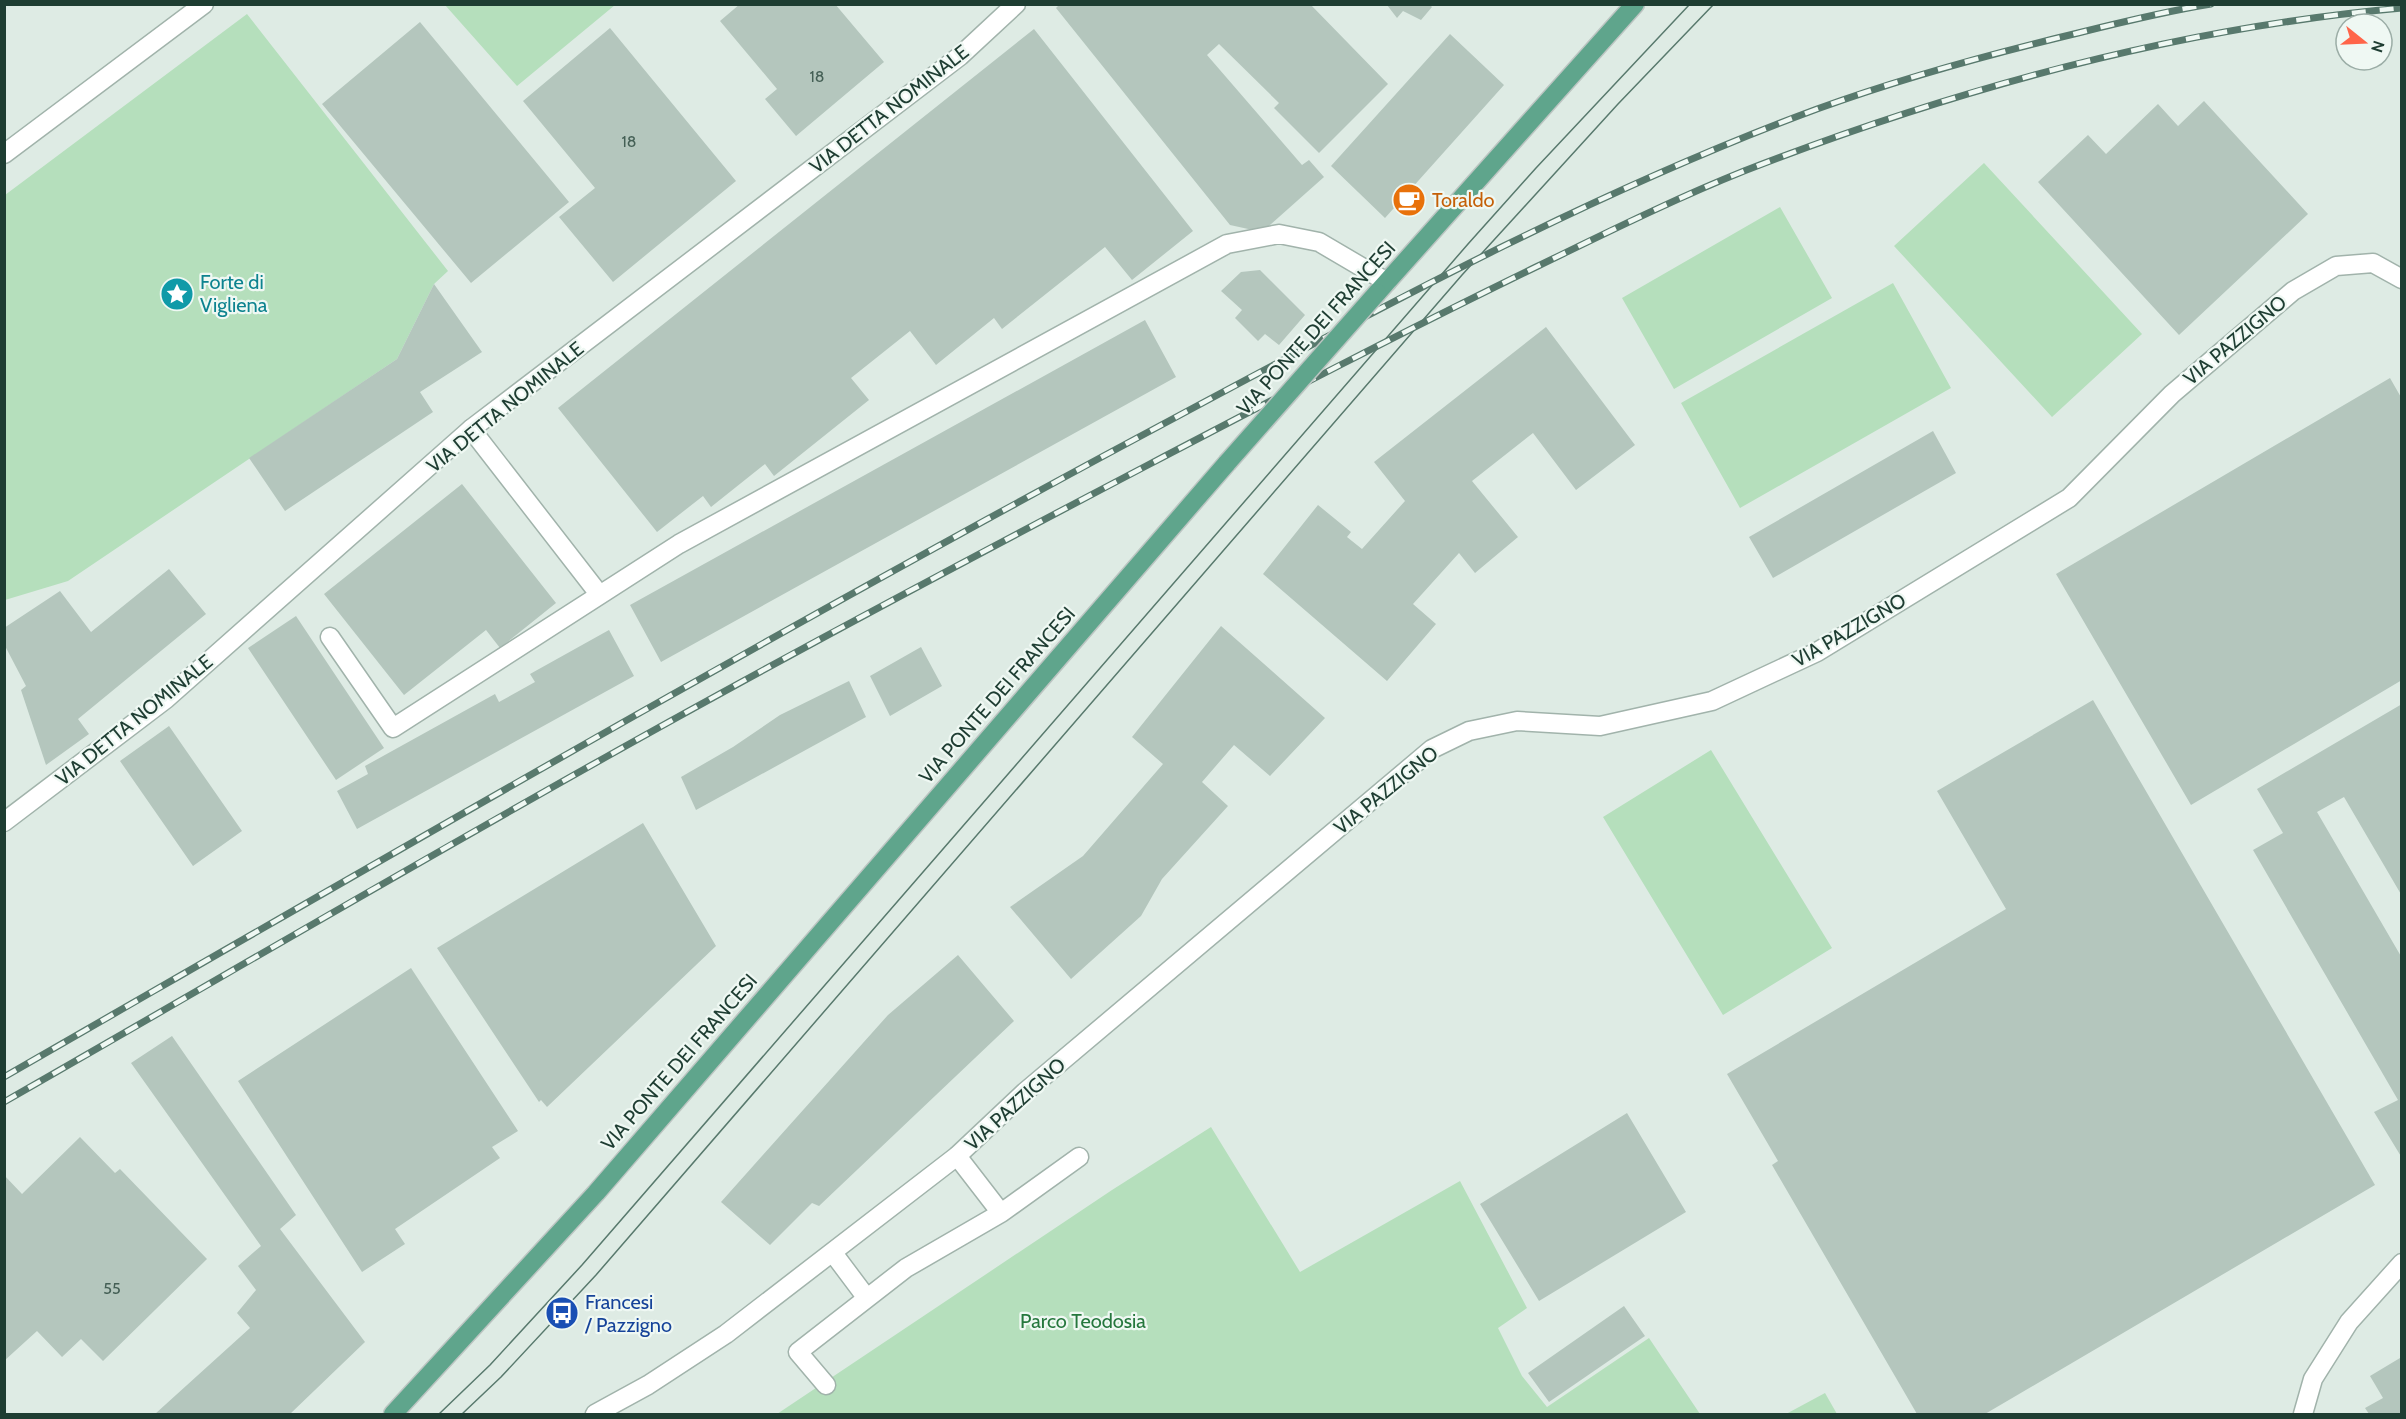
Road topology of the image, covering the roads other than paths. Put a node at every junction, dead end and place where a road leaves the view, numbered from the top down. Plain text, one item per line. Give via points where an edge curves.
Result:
1 (204, 4) edge
2 (1016, 4) edge
3 (1635, 4) edge
4 (4, 154) edge
5 (2402, 279) edge
6 (1382, 288) junction
7 (471, 429) junction
8 (600, 594) junction
9 (330, 637) dead end
10 (4, 822) edge
11 (957, 1156) junction
12 (1078, 1157) dead end
13 (1001, 1213) junction
14 (833, 1253) junction
15 (2402, 1263) edge
16 (866, 1297) junction
17 (826, 1385) dead end
18 (624, 1408) edge
19 (393, 1414) edge
20 (595, 1414) edge
21 (2303, 1414) edge

1 - 4 street
2 - 7 street, VIA DETTA NOMINALE via 960,56
3 - 6 main road, VIA PONTE DEI FRANCESI
5 - 11 street, VIA PAZZIGNO via 2373,262 2336,266 2293,291 2172,394 2069,498 1816,652 1712,701 1600,726 1517,721 1469,731 1432,749 1025,1092
6 - 8 street via 1319,242 1279,234 1227,244 680,544
6 - 19 main road, VIA PONTE DEI FRANCESI, bridge via 596,1193
7 - 8 street
7 - 10 street, VIA DETTA NOMINALE via 166,699
8 - 9 street via 393,728
11 - 13 street
11 - 14 street, VIA PAZZIGNO
12 - 13 street
13 - 16 street via 906,1268
14 - 16 street
14 - 18 street, VIA PAZZIGNO
15 - 21 street via 2349,1322 2313,1379
16 - 17 street via 798,1352
18 - 20 street, VIA PAZZIGNO

